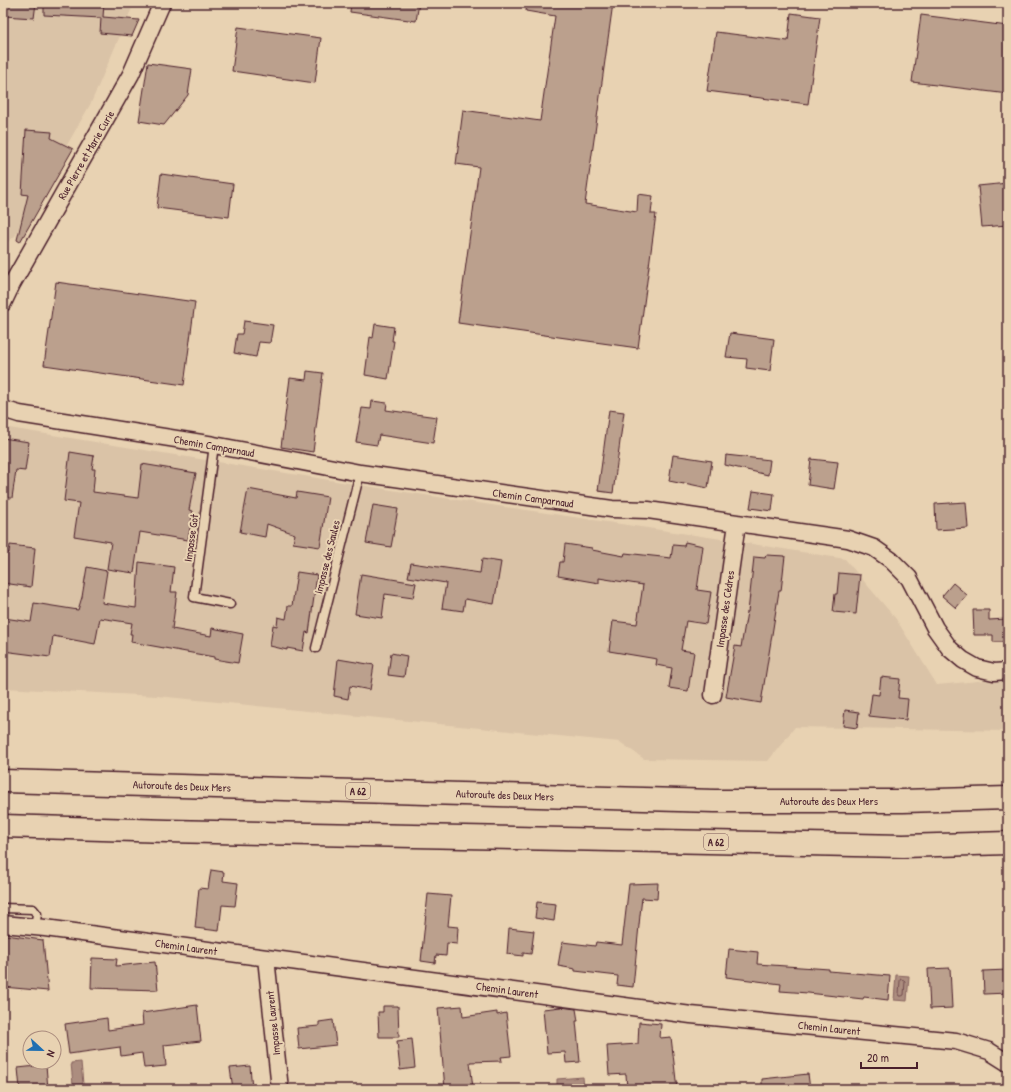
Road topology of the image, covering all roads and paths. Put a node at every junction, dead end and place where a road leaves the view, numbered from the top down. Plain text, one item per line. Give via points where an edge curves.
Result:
1 (162, 3) edge
2 (8, 283) edge
3 (3, 303) edge
4 (3, 409) edge
5 (214, 445) junction
6 (360, 473) junction
7 (737, 523) junction
8 (230, 604) dead end
9 (316, 648) dead end
10 (1008, 671) edge
11 (713, 695) dead end
12 (3, 781) edge
13 (1008, 798) edge
14 (3, 826) edge
15 (1008, 843) edge
16 (3, 908) edge
17 (3, 924) edge
18 (35, 927) junction
19 (266, 958) junction
20 (1008, 1063) edge
21 (280, 1089) edge

1 - 2 street, Rue Pierre et Marie Curie via 131,74
2 - 3 street, Rue Pierre et Marie Curie
4 - 5 street, Chemin Camparnaud via 19,414
5 - 6 street, Chemin Camparnaud
5 - 8 lane, Impasse Got via 194,597
6 - 7 street, Chemin Camparnaud via 612,510 648,510
6 - 9 lane, Impasse des Saules
7 - 10 street, Chemin Camparnaud via 848,539 874,548 909,578 935,628 950,649 977,668 994,672
7 - 11 street, Impasse des Cèdres
12 - 13 highway, Autoroute des Deux Mers / A 62 via 714,801
14 - 15 highway, A 62 via 903,846
16 - 18 lane via 33,909 37,914
17 - 18 street, Chemin Laurent
18 - 19 street, Chemin Laurent
19 - 20 street, Chemin Laurent via 691,1014 956,1041 989,1051
19 - 21 street, Impasse Laurent

